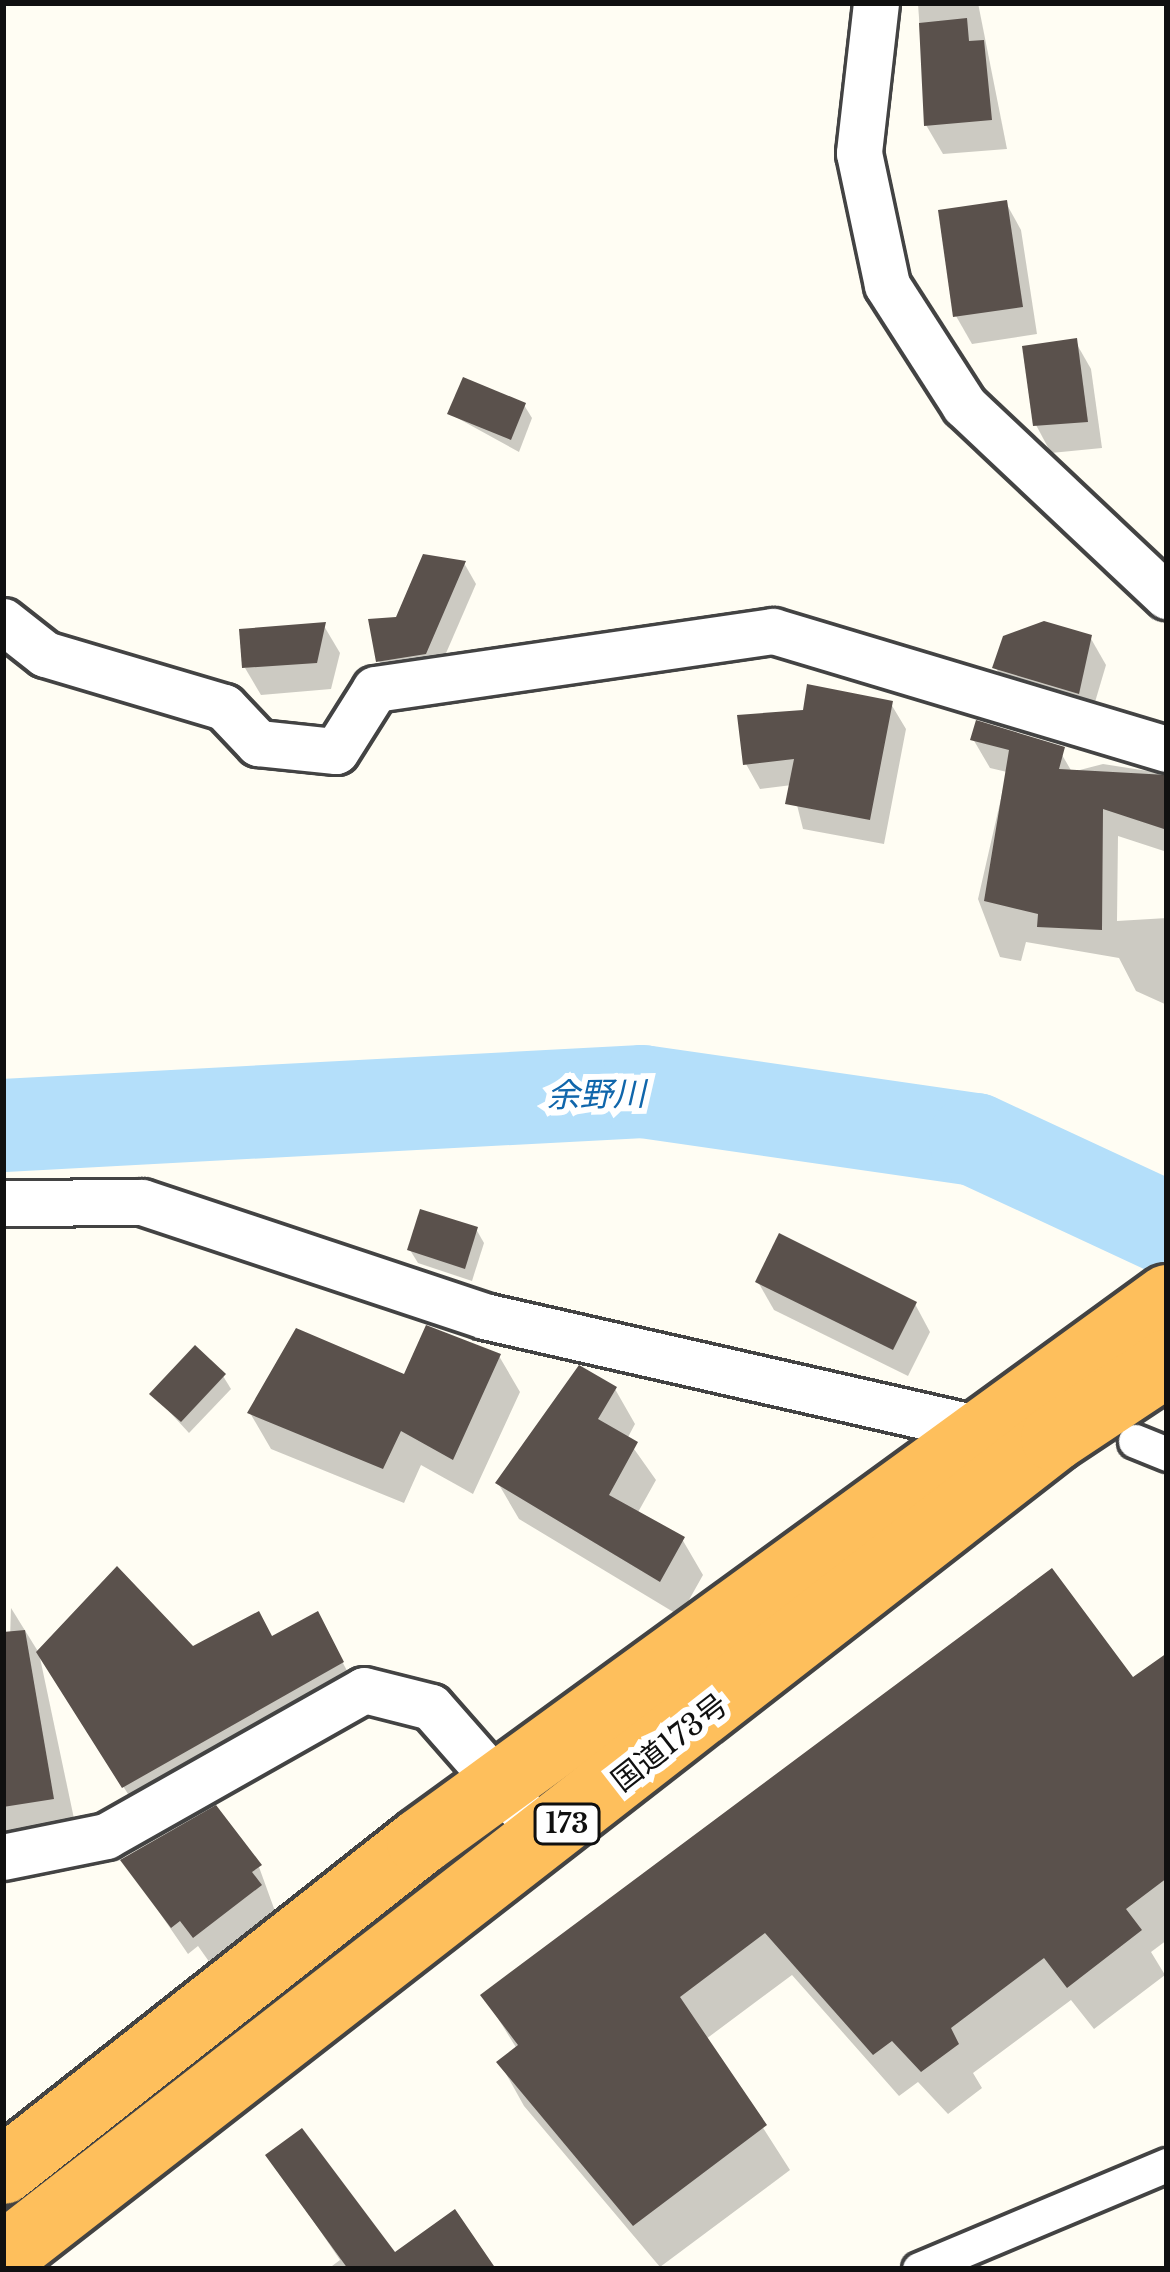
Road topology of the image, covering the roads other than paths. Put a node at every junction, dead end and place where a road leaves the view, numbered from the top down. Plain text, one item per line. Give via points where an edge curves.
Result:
1 (876, 3) edge
2 (1167, 596) edge
3 (3, 621) edge
4 (1167, 749) edge
5 (3, 1203) edge
6 (1167, 1298) edge
7 (1126, 1387) edge
8 (984, 1432) junction
9 (1054, 1438) junction
10 (1167, 1454) edge
11 (501, 1783) junction
12 (545, 1842) junction
13 (3, 1857) edge
14 (1167, 2164) edge
15 (3, 2171) edge
16 (3, 2256) edge
17 (919, 2269) edge

1 - 2 street via 859,153 887,285 964,405
3 - 4 street via 45,654 224,707 258,742 336,751 375,689 773,631
5 - 8 street via 142,1202 484,1316
6 - 7 highway, 国道173号 / 173
7 - 8 highway, 国道173号 / 173
7 - 9 highway, 国道173号 / 173
7 - 10 street
8 - 9 street
8 - 11 highway, 国道173号 / 173
9 - 12 highway, 国道173号 / 173
11 - 12 street
11 - 13 street via 430,1708 364,1690 106,1836
11 - 15 highway, 国道173号 / 173
12 - 16 highway, 国道173号 / 173
14 - 17 street

